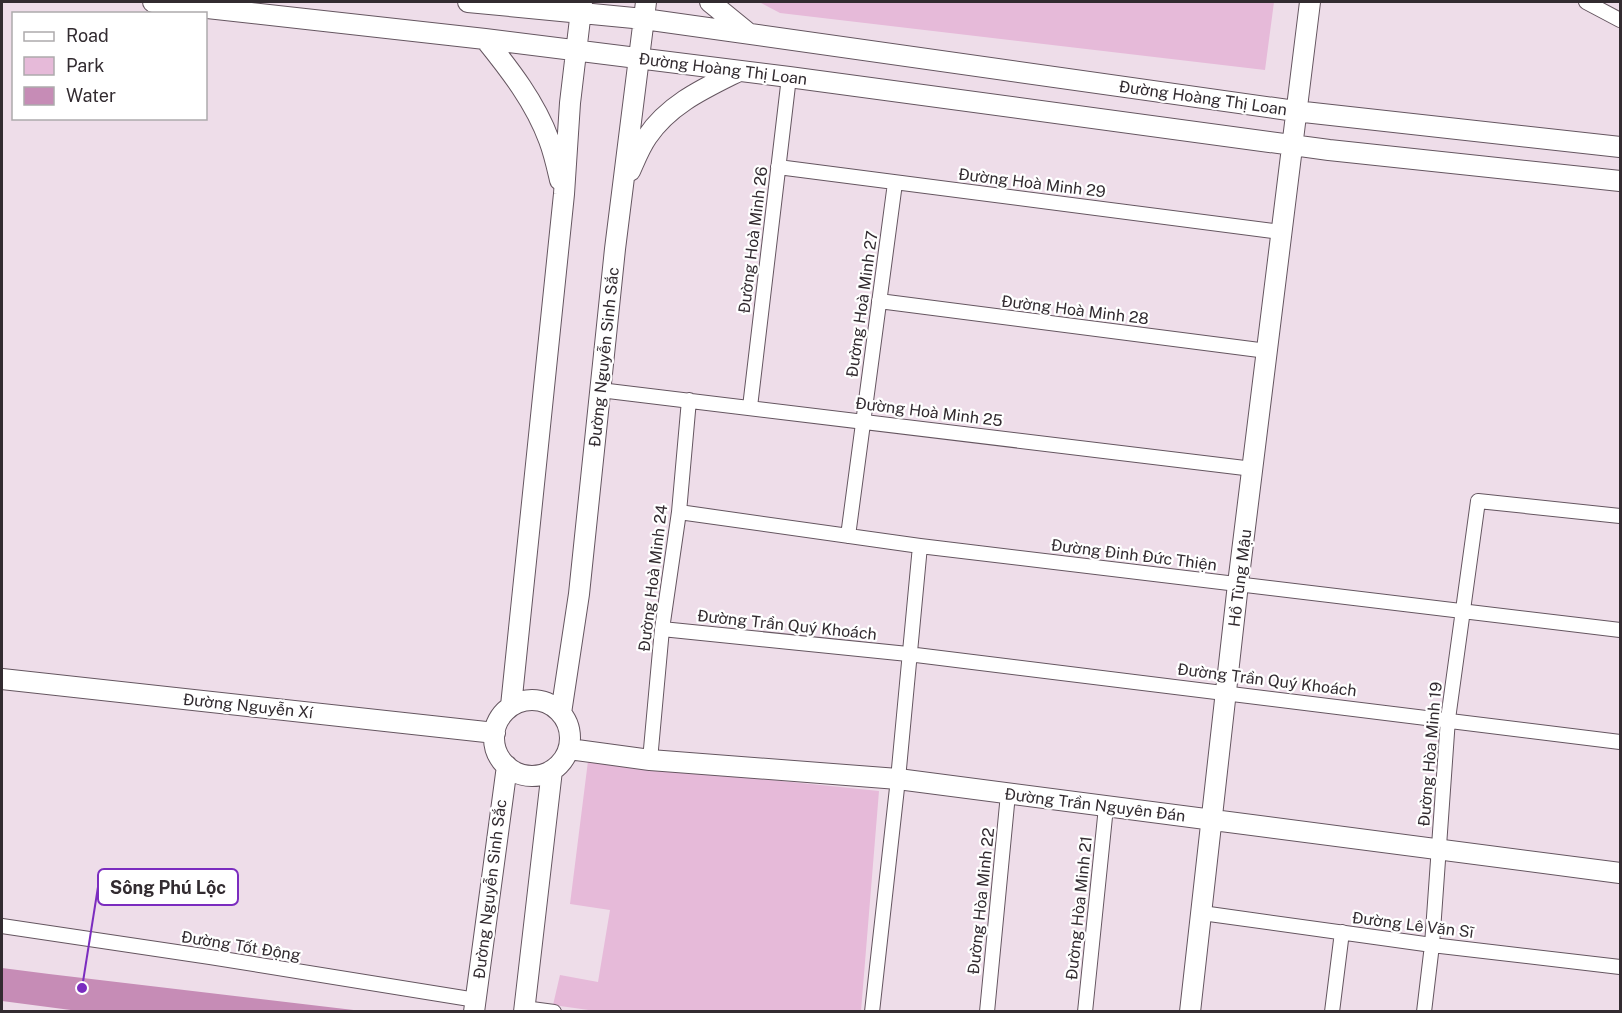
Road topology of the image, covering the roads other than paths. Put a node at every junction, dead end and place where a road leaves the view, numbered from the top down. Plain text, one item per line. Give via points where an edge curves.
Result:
1 (153, 2) edge
2 (478, 2) edge
3 (710, 2) edge
4 (1310, 2) edge
5 (1586, 2) edge
6 (582, 7) edge
7 (645, 10) edge
8 (1620, 20) edge
9 (751, 34) junction
10 (485, 39) junction
11 (576, 51) junction
12 (639, 59) junction
13 (739, 71) junction
14 (789, 77) junction
15 (1295, 111) junction
16 (1292, 144) junction
17 (1620, 147) edge
18 (778, 167) junction
19 (1620, 181) edge
20 (895, 183) junction
21 (623, 187) junction
22 (564, 194) junction
23 (1281, 232) junction
24 (879, 301) junction
25 (1267, 351) junction
26 (600, 390) junction
27 (689, 400) junction
28 (750, 407) junction
29 (862, 421) junction
30 (1254, 469) junction
31 (679, 512) junction
32 (1620, 516) edge
33 (848, 536) junction
34 (920, 546) junction
35 (1238, 584) junction
36 (1463, 610) junction
37 (662, 629) junction
38 (1620, 630) edge
39 (908, 654) junction
40 (2, 679) edge
41 (1227, 692) junction
42 (511, 706) junction
43 (561, 713) junction
44 (1448, 719) junction
45 (495, 733) junction
46 (1620, 742) edge
47 (568, 749) junction
48 (650, 760) junction
49 (507, 766) junction
50 (552, 770) junction
51 (898, 779) junction
52 (1008, 794) junction
53 (1107, 807) junction
54 (1212, 821) junction
55 (1438, 849) junction
56 (1620, 873) edge
57 (1202, 913) junction
58 (2, 926) edge
59 (1342, 932) junction
60 (1432, 945) junction
61 (1620, 967) edge
62 (475, 1006) edge
63 (524, 1010) edge
64 (554, 1011) edge
65 (872, 1011) edge
66 (987, 1011) edge
67 (1085, 1011) edge
68 (1191, 1011) edge
69 (1332, 1011) edge
70 (1424, 1011) edge

1 - 10 street, Đường Hoàng Thị Loan
2 - 6 street, Đường Hoàng Thị Loan
3 - 9 street
4 - 15 street, Hồ Tùng Mậu
5 - 8 street
6 - 7 street, Đường Hoàng Thị Loan
6 - 11 street
7 - 9 street, Đường Hoàng Thị Loan
7 - 12 street, Đường Nguyễn Sinh Sắc
9 - 15 street, Đường Hoàng Thị Loan
10 - 11 street, Đường Hoàng Thị Loan
10 - 22 street via 529,100 549,140
11 - 12 street, Đường Hoàng Thị Loan
11 - 22 street
12 - 13 street, Đường Hoàng Thị Loan
12 - 21 street, Đường Nguyễn Sinh Sắc
13 - 14 street, Đường Hoàng Thị Loan
13 - 21 street via 668,112 646,138
14 - 16 street, Đường Hoàng Thị Loan
14 - 18 street, Đường Hoà Minh 26
15 - 16 street, Hồ Tùng Mậu
15 - 17 street, Đường Hoàng Thị Loan
16 - 19 street, Đường Hoàng Thị Loan
16 - 23 street, Hồ Tùng Mậu
18 - 20 street, Đường Hoà Minh 29
18 - 28 street, Đường Hoà Minh 26
20 - 23 street, Đường Hoà Minh 29
20 - 24 street, Đường Hoà Minh 27
21 - 26 street, Đường Nguyễn Sinh Sắc
22 - 42 street
23 - 25 street, Hồ Tùng Mậu
24 - 25 street, Đường Hoà Minh 28
24 - 29 street, Đường Hoà Minh 27
25 - 30 street, Hồ Tùng Mậu
26 - 27 street, Đường Hoà Minh 25
26 - 43 street, Đường Nguyễn Sinh Sắc via 579,594
27 - 28 street, Đường Hoà Minh 25
27 - 31 street, Đường Hoà Minh 24
28 - 29 street, Đường Hoà Minh 25
29 - 30 street, Đường Hoà Minh 25
29 - 33 street, Đường Hoà Minh 27
30 - 35 street, Hồ Tùng Mậu
31 - 33 street, Đường Đinh Đức Thiện
31 - 37 street, Đường Hoà Minh 24
32 - 36 street, Đường Hòa Minh 19 via 1479,501
33 - 34 street, Đường Đinh Đức Thiện
34 - 35 street, Đường Đinh Đức Thiện
34 - 39 street
35 - 36 street, Đường Đinh Đức Thiện
35 - 41 street, Hồ Tùng Mậu
36 - 38 street, Đường Đinh Đức Thiện
36 - 44 street, Đường Hòa Minh 19
37 - 39 street, Đường Trần Quý Khoách
37 - 48 street, Đường Hoà Minh 24
39 - 41 street, Đường Trần Quý Khoách
39 - 51 street
40 - 45 street, Đường Nguyễn Xí
41 - 44 street, Đường Trần Quý Khoách
41 - 54 street, Hồ Tùng Mậu
42 - 43 street via 543,701
42 - 45 street via 503,713
43 - 47 street via 569,730
44 - 46 street, Đường Trần Quý Khoách
44 - 55 street, Đường Hòa Minh 19
45 - 49 street via 497,751
47 - 48 street, Đường Trần Nguyên Đán
47 - 50 street
48 - 51 street, Đường Trần Nguyên Đán
49 - 50 street via 534,775
49 - 62 street, Đường Nguyễn Sinh Sắc
50 - 63 street
51 - 52 street, Đường Trần Nguyên Đán
51 - 65 street
52 - 53 street, Đường Trần Nguyên Đán
52 - 66 street, Đường Hòa Minh 22
53 - 54 street, Đường Trần Nguyên Đán
53 - 67 street, Đường Hòa Minh 21
54 - 55 street, Đường Trần Nguyên Đán
54 - 57 street, Hồ Tùng Mậu
55 - 56 street, Đường Trần Nguyên Đán
55 - 60 street, Đường Hòa Minh 19
57 - 59 street, Đường Lê Văn Sĩ
57 - 68 street, Hồ Tùng Mậu
58 - 62 street, Đường Tốt Động via 210,957
59 - 60 street, Đường Lê Văn Sĩ
59 - 69 street
60 - 61 street, Đường Lê Văn Sĩ
60 - 70 street, Đường Hòa Minh 19
63 - 64 street

